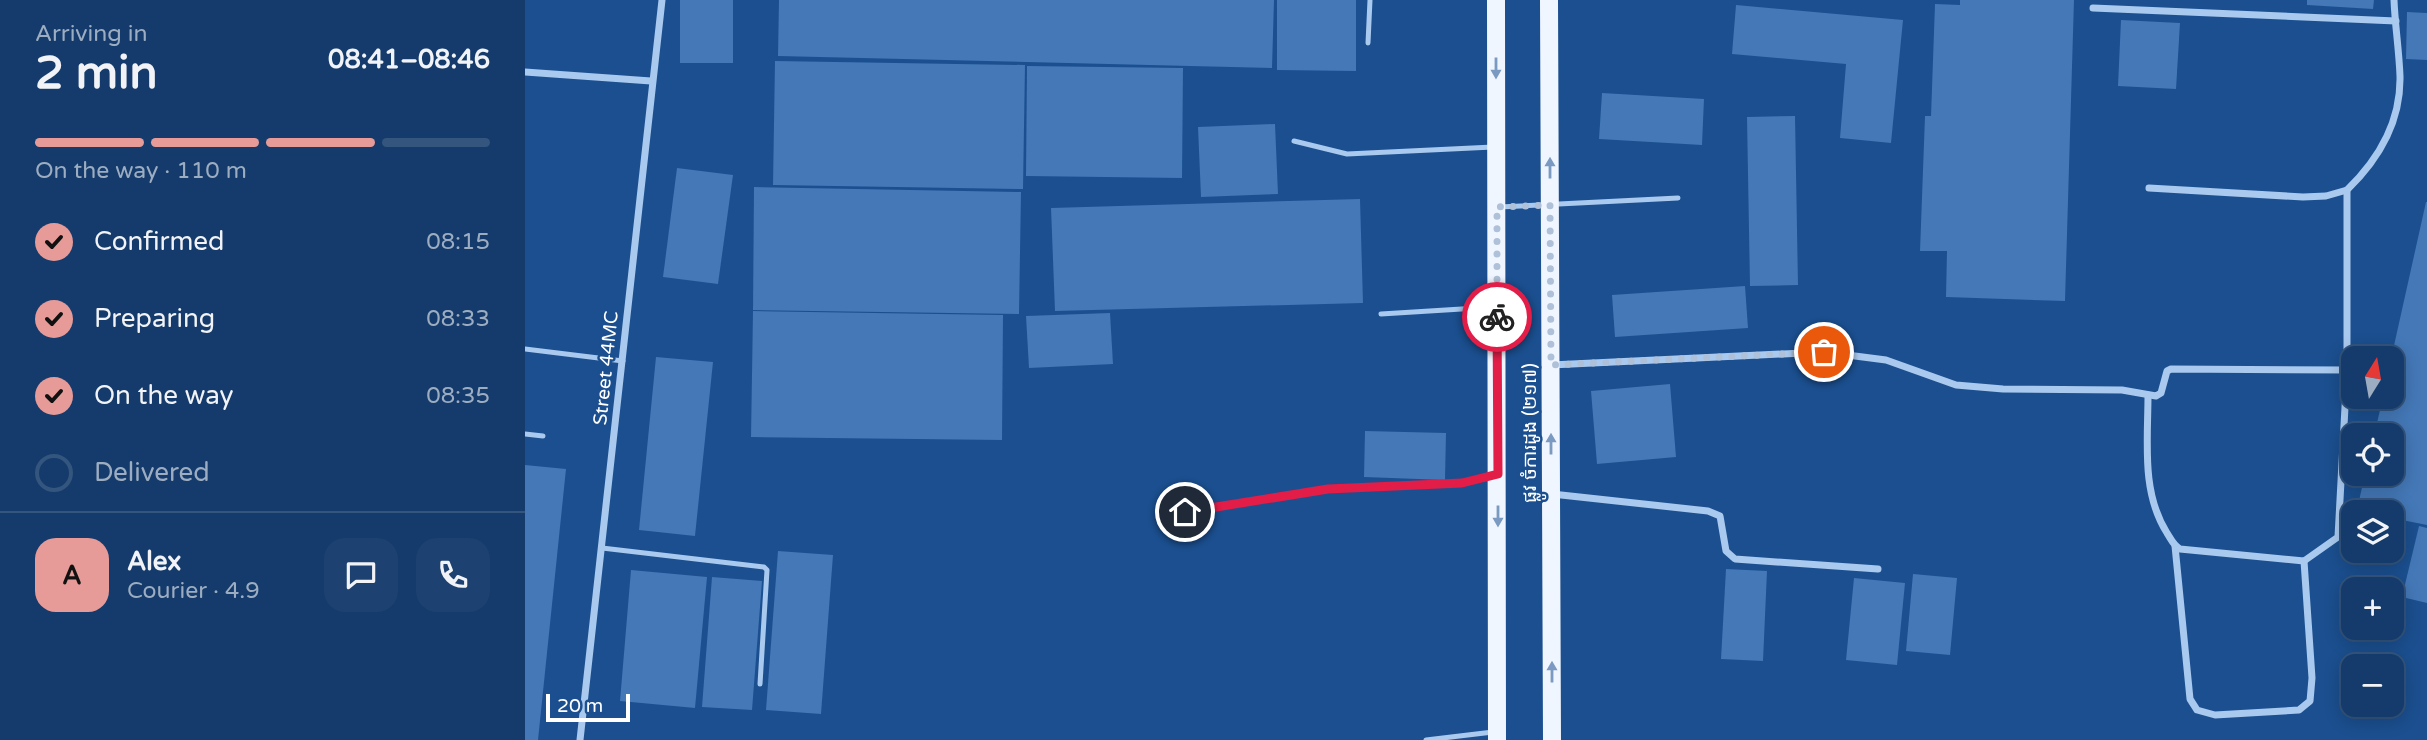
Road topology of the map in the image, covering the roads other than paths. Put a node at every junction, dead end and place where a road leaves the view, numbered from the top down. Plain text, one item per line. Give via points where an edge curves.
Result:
1 (662, 0) edge
2 (1370, 0) edge
3 (1496, 0) edge
4 (1549, 0) edge
5 (2394, 0) edge
6 (2093, 8) dead end
7 (2396, 21) junction
8 (1368, 43) dead end
9 (525, 72) edge
10 (651, 81) junction
11 (1294, 141) dead end
12 (1496, 147) junction
13 (2149, 188) dead end
14 (2347, 190) junction
15 (1678, 198) dead end
16 (1550, 205) junction
17 (1497, 207) junction
18 (1497, 307) junction
19 (1381, 314) dead end
20 (2347, 346) edge
21 (525, 349) edge
22 (623, 362) junction
23 (1551, 365) junction
24 (2341, 370) edge
25 (2148, 395) junction
26 (2345, 410) edge
27 (525, 434) edge
28 (543, 436) dead end
29 (1498, 474) junction
30 (1551, 494) junction
31 (1185, 512) dead end
32 (2175, 546) junction
33 (602, 548) junction
34 (2304, 561) junction
35 (1878, 569) dead end
36 (760, 684) dead end
37 (1497, 736) edge
38 (580, 740) edge
39 (1426, 740) edge
40 (1552, 740) edge

1 - 10 street, Street 44MC
2 - 8 lane
3 -> 12 main road, ផ្លូវ ចំការដូង (២១៧)
16 -> 4 main road, ផ្លូវ ចំការដូង (២១៧)
5 - 7 street
6 - 7 street
7 - 14 street via 2400,78 2394,121 2376,157
9 - 10 street
10 - 22 street, Street 44MC
11 - 12 lane via 1347,154
12 - 17 main road, ផ្លូវ ចំការដូង (២១៧)
13 - 14 street via 2303,197 2326,197
14 - 20 street
15 - 16 lane
16 - 17 lane
16 - 23 main road, ផ្លូវ ចំការដូង (២១៧)
17 - 18 main road, ផ្លូវ ចំការដូង (២១៧)
18 - 19 lane
18 - 29 main road, ផ្លូវ ចំការដូង (២១៧)
21 - 22 lane
22 - 33 street, Street 44MC
23 - 25 street via 1824,352 1886,360 1956,384 2003,390 2122,390
30 -> 23 main road, ផ្លូវ ចំការដូង (២១៧)
24 - 25 street via 2171,369 2161,393
25 - 32 street via 2148,479 2159,521
26 - 34 street via 2339,533
27 - 28 lane
29 - 31 lane via 1462,483 1328,489
29 -> 37 main road, ផ្លូវ ចំការដូង (២១៧)
30 - 35 street via 1708,511 1720,516 1726,551 1735,559
40 -> 30 main road, ផ្លូវ ចំការដូង (២១៧)
32 - 34 street
32 - 34 street via 2190,699 2197,710 2215,715 2299,710 2310,701
33 - 36 lane via 764,567
33 - 38 street, Street 44MC
37 - 39 lane

